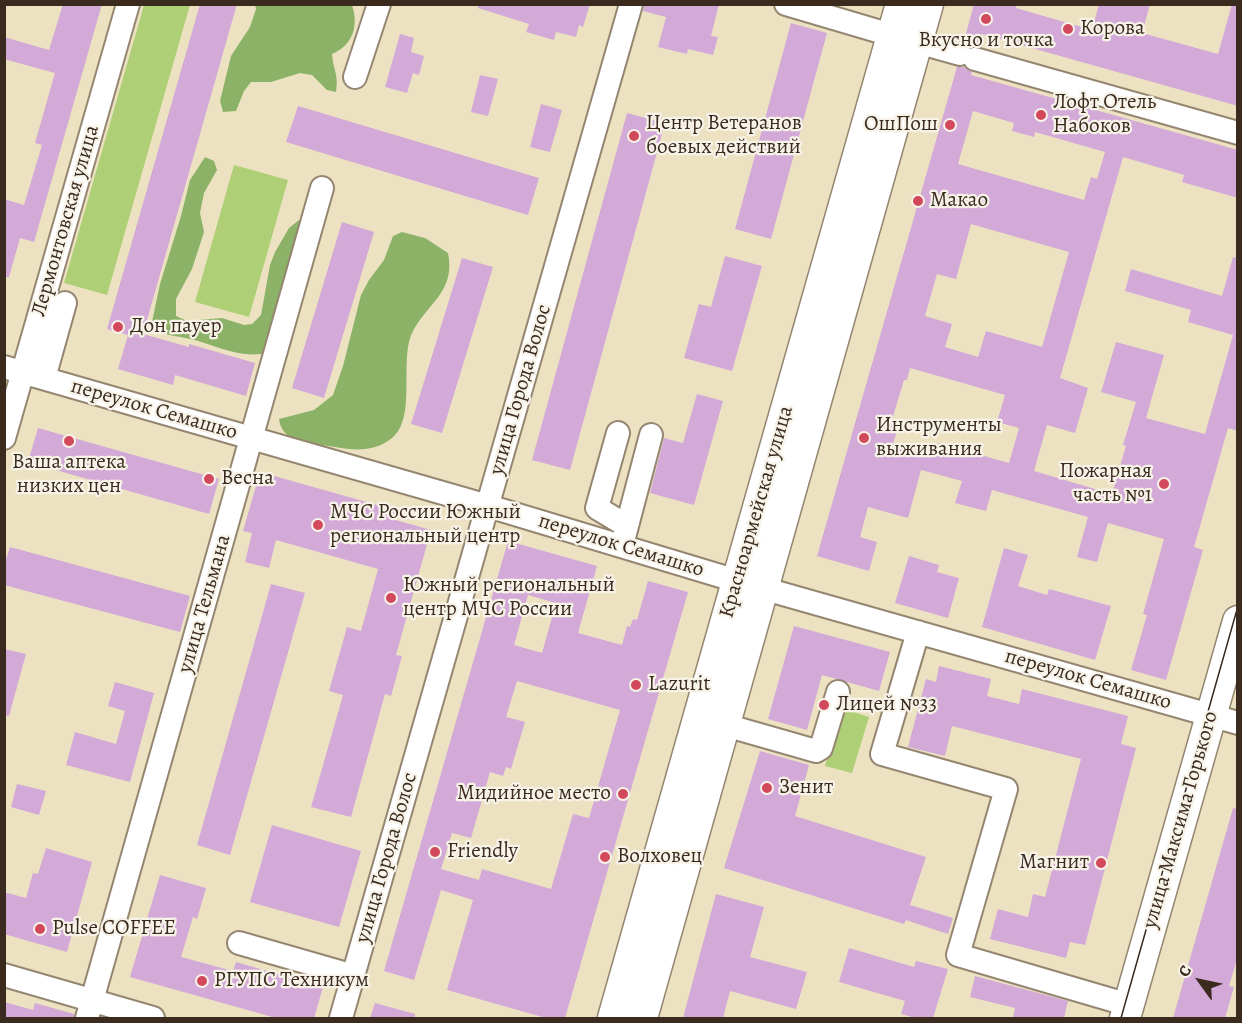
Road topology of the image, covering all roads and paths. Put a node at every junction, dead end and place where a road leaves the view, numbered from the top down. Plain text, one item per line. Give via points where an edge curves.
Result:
1 (128, 4) edge
2 (379, 4) edge
3 (631, 4) edge
4 (786, 4) edge
5 (901, 4) edge
6 (928, 4) edge
7 (904, 39) junction
8 (356, 77) dead end
9 (1238, 134) edge
10 (322, 188) dead end
11 (65, 303) dead end
12 (24, 373) edge
13 (618, 433) dead end
14 (651, 435) dead end
15 (4, 438) edge
16 (252, 438) junction
17 (488, 506) junction
18 (625, 535) junction
19 (750, 585) junction
20 (1238, 621) edge
21 (918, 632) junction
22 (838, 692) dead end
23 (1224, 719) edge
24 (725, 725) junction
25 (239, 943) dead end
26 (4, 975) edge
27 (354, 976) junction
28 (90, 1010) edge
29 (1127, 1012) edge
30 (153, 1018) edge
31 (341, 1018) edge
32 (613, 1018) edge
33 (642, 1018) edge

1 - 12 street, Лермонтовская улица
2 - 8 street
3 - 17 street, улица Города Волос
4 - 7 street
5 - 7 main road, Красноармейская улица
6 - 7 main road, Красноармейская улица
7 - 9 street
7 - 19 main road, Красноармейская улица
10 - 16 street, улица Тельмана
11 - 12 street
12 - 15 street, Лермонтовская улица
12 - 16 street, переулок Семашко
13 - 18 street via 597,508
14 - 18 street
16 - 17 street, переулок Семашко
16 - 28 street, улица Тельмана
17 - 18 street, переулок Семашко
17 - 27 street, улица Города Волос
18 - 19 street, переулок Семашко
19 - 21 street, переулок Семашко
19 - 24 main road, Красноармейская улица
19 - 32 main road, Красноармейская улица
20 - 23 main road, улица Максима Горького
21 - 23 street, переулок Семашко
21 - 29 street via 882,754 1006,789 958,955
22 - 24 street via 821,748 816,751
23 - 29 main road, улица Максима Горького
24 - 33 main road, Красноармейская улица
25 - 27 street
26 - 28 street
27 - 31 street, улица Города Волос
28 - 30 street

